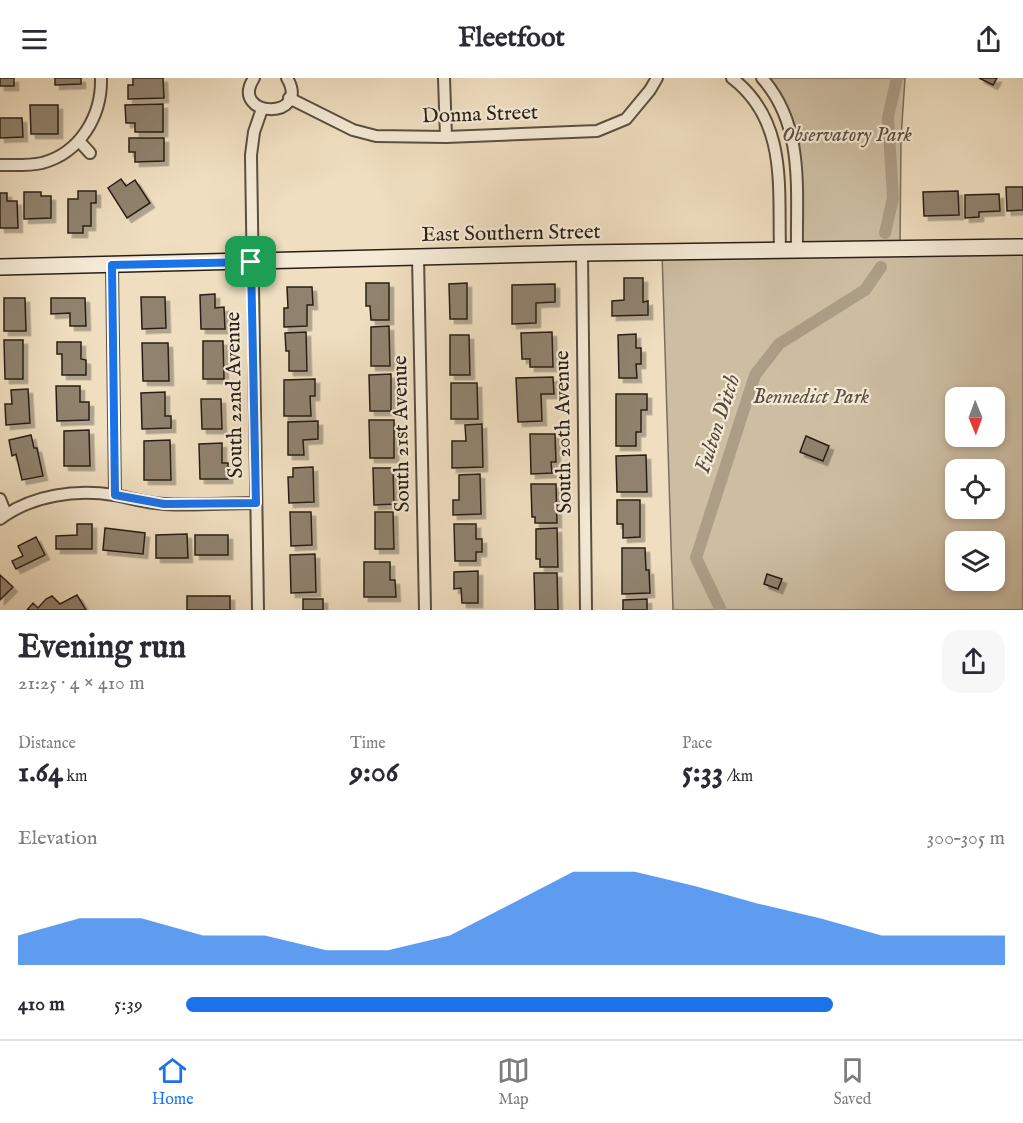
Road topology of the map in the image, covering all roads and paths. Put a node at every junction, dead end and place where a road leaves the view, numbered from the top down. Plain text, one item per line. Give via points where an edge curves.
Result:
1 (101, 78) edge
2 (254, 78) edge
3 (287, 78) edge
4 (444, 78) edge
5 (657, 78) edge
6 (732, 78) edge
7 (762, 78) edge
8 (289, 98) junction
9 (262, 109) junction
10 (446, 137) junction
11 (79, 141) junction
12 (90, 153) dead end
13 (0, 165) edge
14 (1023, 247) edge
15 (780, 250) junction
16 (797, 250) junction
17 (582, 254) junction
18 (418, 257) junction
19 (251, 262) junction
20 (112, 265) junction
21 (0, 267) edge
22 (115, 495) junction
23 (0, 499) edge
24 (256, 503) junction
25 (3, 517) edge
26 (258, 610) edge
27 (425, 610) edge
28 (586, 610) edge

1 - 11 street via 99,105
2 - 9 street via 250,96
3 - 8 street via 291,87
4 - 10 street
5 - 10 street, Donna Street via 626,119 597,131
6 - 15 street via 762,110 775,143
7 - 16 street via 784,110 794,141
8 - 9 street via 279,109
8 - 10 street, Donna Street via 353,130 376,136
9 - 19 street, South 22nd Avenue via 251,155
11 - 12 street
11 - 13 street via 50,160
14 - 16 street, East Southern Street
15 - 16 street, East Southern Street
15 - 17 street, East Southern Street
17 - 18 street, East Southern Street
17 - 28 street, South 20th Avenue
18 - 19 street, East Southern Street
18 - 27 street, South 21st Avenue
19 - 20 street, East Southern Street
19 - 24 street, South 22nd Avenue
20 - 21 street, East Southern Street
20 - 22 street
22 - 24 street via 164,504
22 - 25 street via 55,496
23 - 25 street
24 - 26 street, South 22nd Avenue

